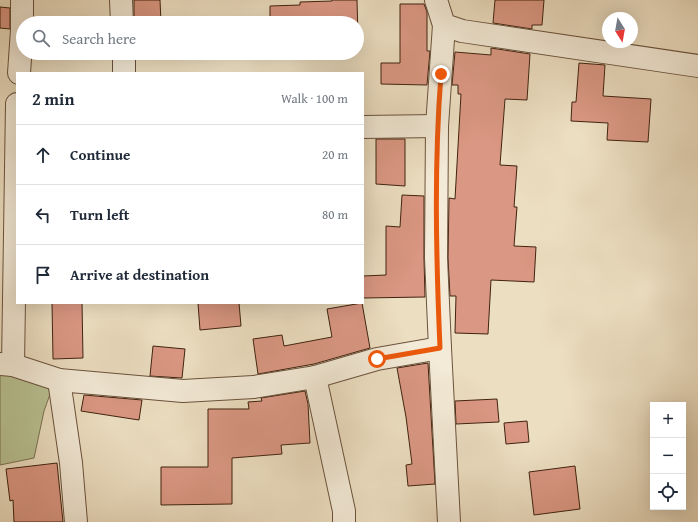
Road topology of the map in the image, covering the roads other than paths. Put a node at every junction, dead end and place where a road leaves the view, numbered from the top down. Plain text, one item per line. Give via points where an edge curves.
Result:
1 (22, 0) edge
2 (121, 0) edge
3 (436, 0) edge
4 (22, 16) edge
5 (122, 16) edge
6 (444, 25) junction
7 (20, 60) edge
8 (124, 60) edge
9 (698, 66) edge
10 (19, 72) edge
11 (124, 72) edge
12 (437, 126) junction
13 (364, 127) edge
14 (16, 151) edge
15 (440, 348) junction
16 (7, 365) edge
17 (315, 377) junction
18 (59, 380) junction
19 (76, 522) edge
20 (344, 522) edge
21 (449, 522) edge

1 - 4 street
2 - 5 street
3 - 6 street
6 - 9 street via 462,31
6 - 12 street
7 - 10 street
8 - 11 street
12 - 13 street
12 - 15 street via 436,258
14 - 16 street
15 - 17 street via 377,359
15 - 21 street
16 - 18 street
17 - 18 street via 254,387 183,391
17 - 20 street via 344,511
18 - 19 street via 71,463

